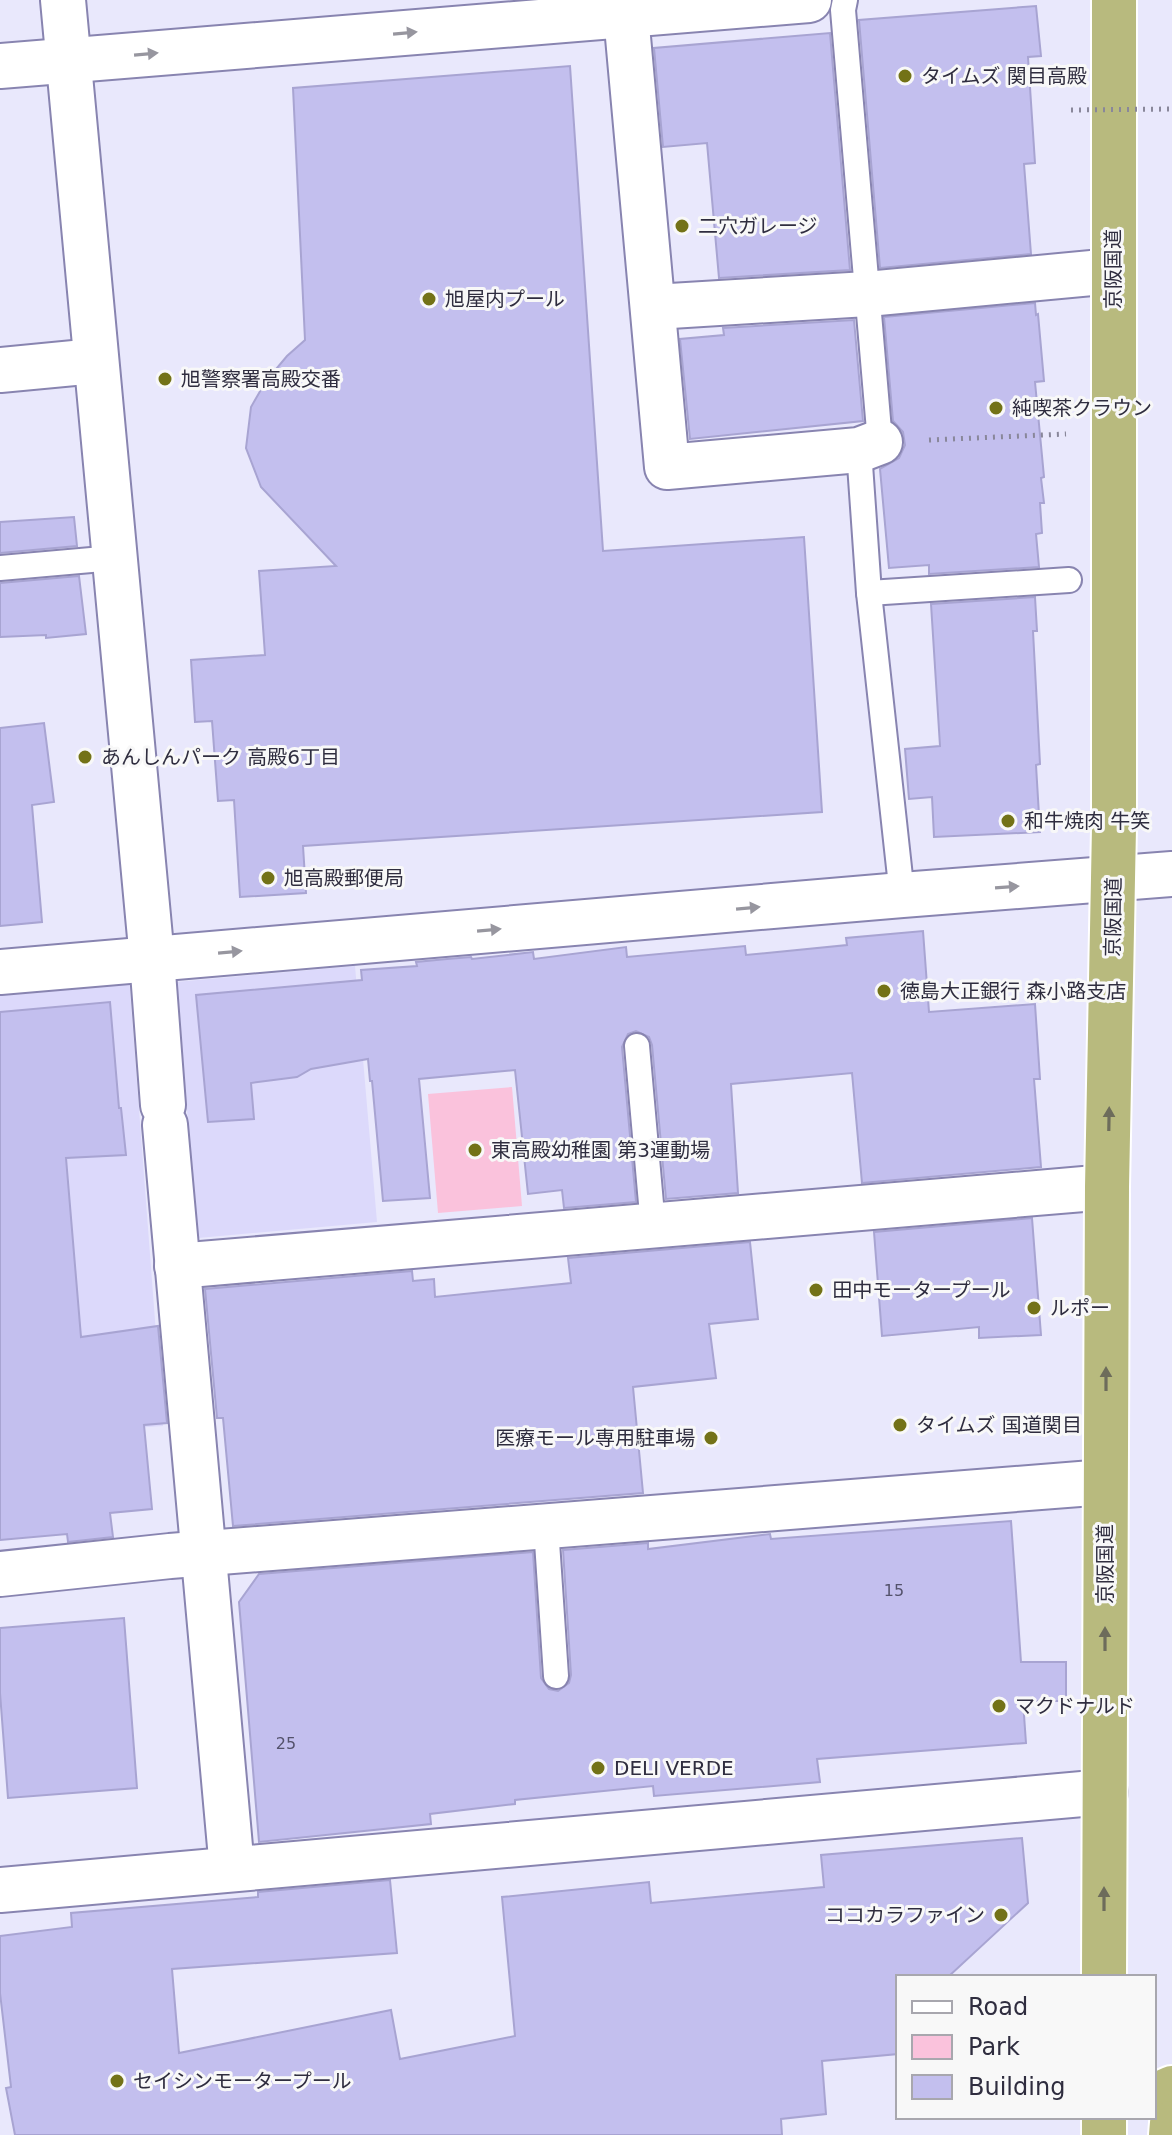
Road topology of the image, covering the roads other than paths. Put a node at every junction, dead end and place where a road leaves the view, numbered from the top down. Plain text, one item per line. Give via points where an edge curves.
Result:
1 (63, 0) edge
2 (809, 0) edge
3 (845, 0) edge
4 (1114, 0) edge
5 (626, 15) junction
6 (68, 60) junction
7 (0, 66) edge
8 (1113, 271) junction
9 (867, 294) junction
10 (654, 307) junction
11 (95, 361) junction
12 (0, 370) edge
13 (870, 446) junction
14 (114, 558) junction
15 (0, 568) edge
16 (1069, 580) dead end
17 (869, 593) junction
18 (1172, 874) edge
19 (1114, 879) junction
20 (902, 895) junction
21 (152, 959) junction
22 (0, 972) edge
23 (637, 1046) dead end
24 (1107, 1187) junction
25 (653, 1226) junction
26 (177, 1266) junction
27 (1105, 1482) junction
28 (546, 1527) junction
29 (204, 1554) junction
30 (0, 1574) edge
31 (556, 1676) dead end
32 (1105, 1792) junction
33 (232, 1869) junction
34 (0, 1890) edge
35 (1104, 1975) edge
36 (1172, 2123) edge
37 (1171, 2135) edge

1 - 6 street
2 - 5 street
3 - 9 lane
4 - 8 highway, 京阪国道
6 -> 5 street
5 - 10 street
6 - 7 street
6 - 11 street
8 - 9 street
8 - 19 highway, 京阪国道
9 - 10 street
9 - 13 lane
10 - 13 street via 667,467
11 - 12 street
11 - 14 street
13 - 17 lane
14 - 15 lane
14 - 21 street
16 - 17 lane
17 - 20 lane
18 - 19 street
20 -> 19 street
24 -> 19 highway, 京阪国道
21 -> 20 street
21 - 22 street
21 - 26 street
23 - 25 lane
24 - 25 street
27 -> 24 highway, 京阪国道
25 - 26 street
26 - 29 street
27 - 28 street
32 -> 27 highway, 京阪国道
28 - 29 street
28 - 31 lane
29 - 30 street
29 - 33 street
32 - 33 street
35 -> 32 highway, 京阪国道
33 - 34 street
36 - 37 highway

